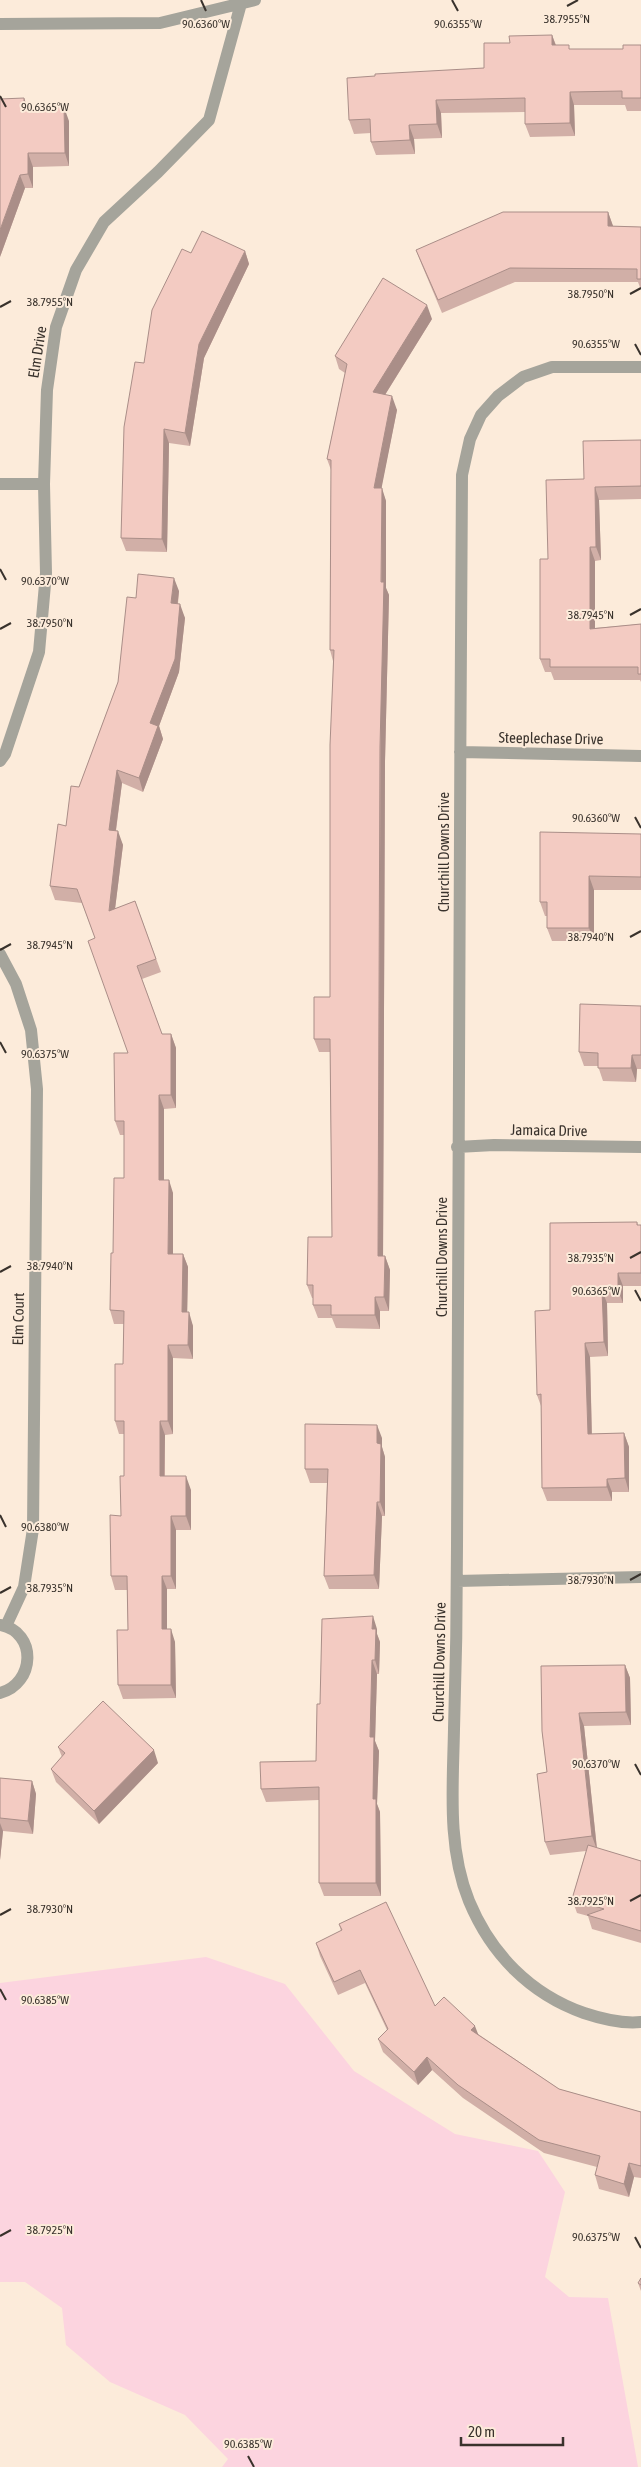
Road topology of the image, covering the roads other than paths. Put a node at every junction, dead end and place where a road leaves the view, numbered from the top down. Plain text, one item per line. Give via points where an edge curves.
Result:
1 (255, 0) edge
2 (242, 2) edge
3 (0, 24) edge
4 (641, 367) edge
5 (0, 484) edge
6 (44, 484) junction
7 (460, 752) junction
8 (641, 756) edge
9 (0, 761) edge
10 (0, 954) edge
11 (457, 1147) junction
12 (641, 1148) edge
13 (641, 1577) edge
14 (457, 1581) junction
15 (3, 1625) edge
16 (0, 1692) edge
17 (641, 2022) edge

1 - 2 street
2 - 3 street via 160,23
2 - 6 street, Elm Drive via 209,120 104,222 76,270 56,327 47,390
4 - 7 street, Churchill Downs Drive via 552,367 523,378 498,396 481,415 462,475
5 - 6 street
6 - 9 street, Elm Drive via 46,572 39,652
7 - 8 street, Steeplechase Drive
7 - 11 street, Churchill Downs Drive
10 - 15 street, Elm Court via 16,984 31,1030 37,1089 33,1529 24,1587
11 - 12 street, Jamaica Drive
11 - 14 street, Churchill Downs Drive
13 - 14 street
14 - 17 street, Churchill Downs Drive via 455,1849 469,1900 495,1950 528,1985 561,2005 594,2016
15 - 16 street, Elm Court via 24,1641 28,1664 17,1684

